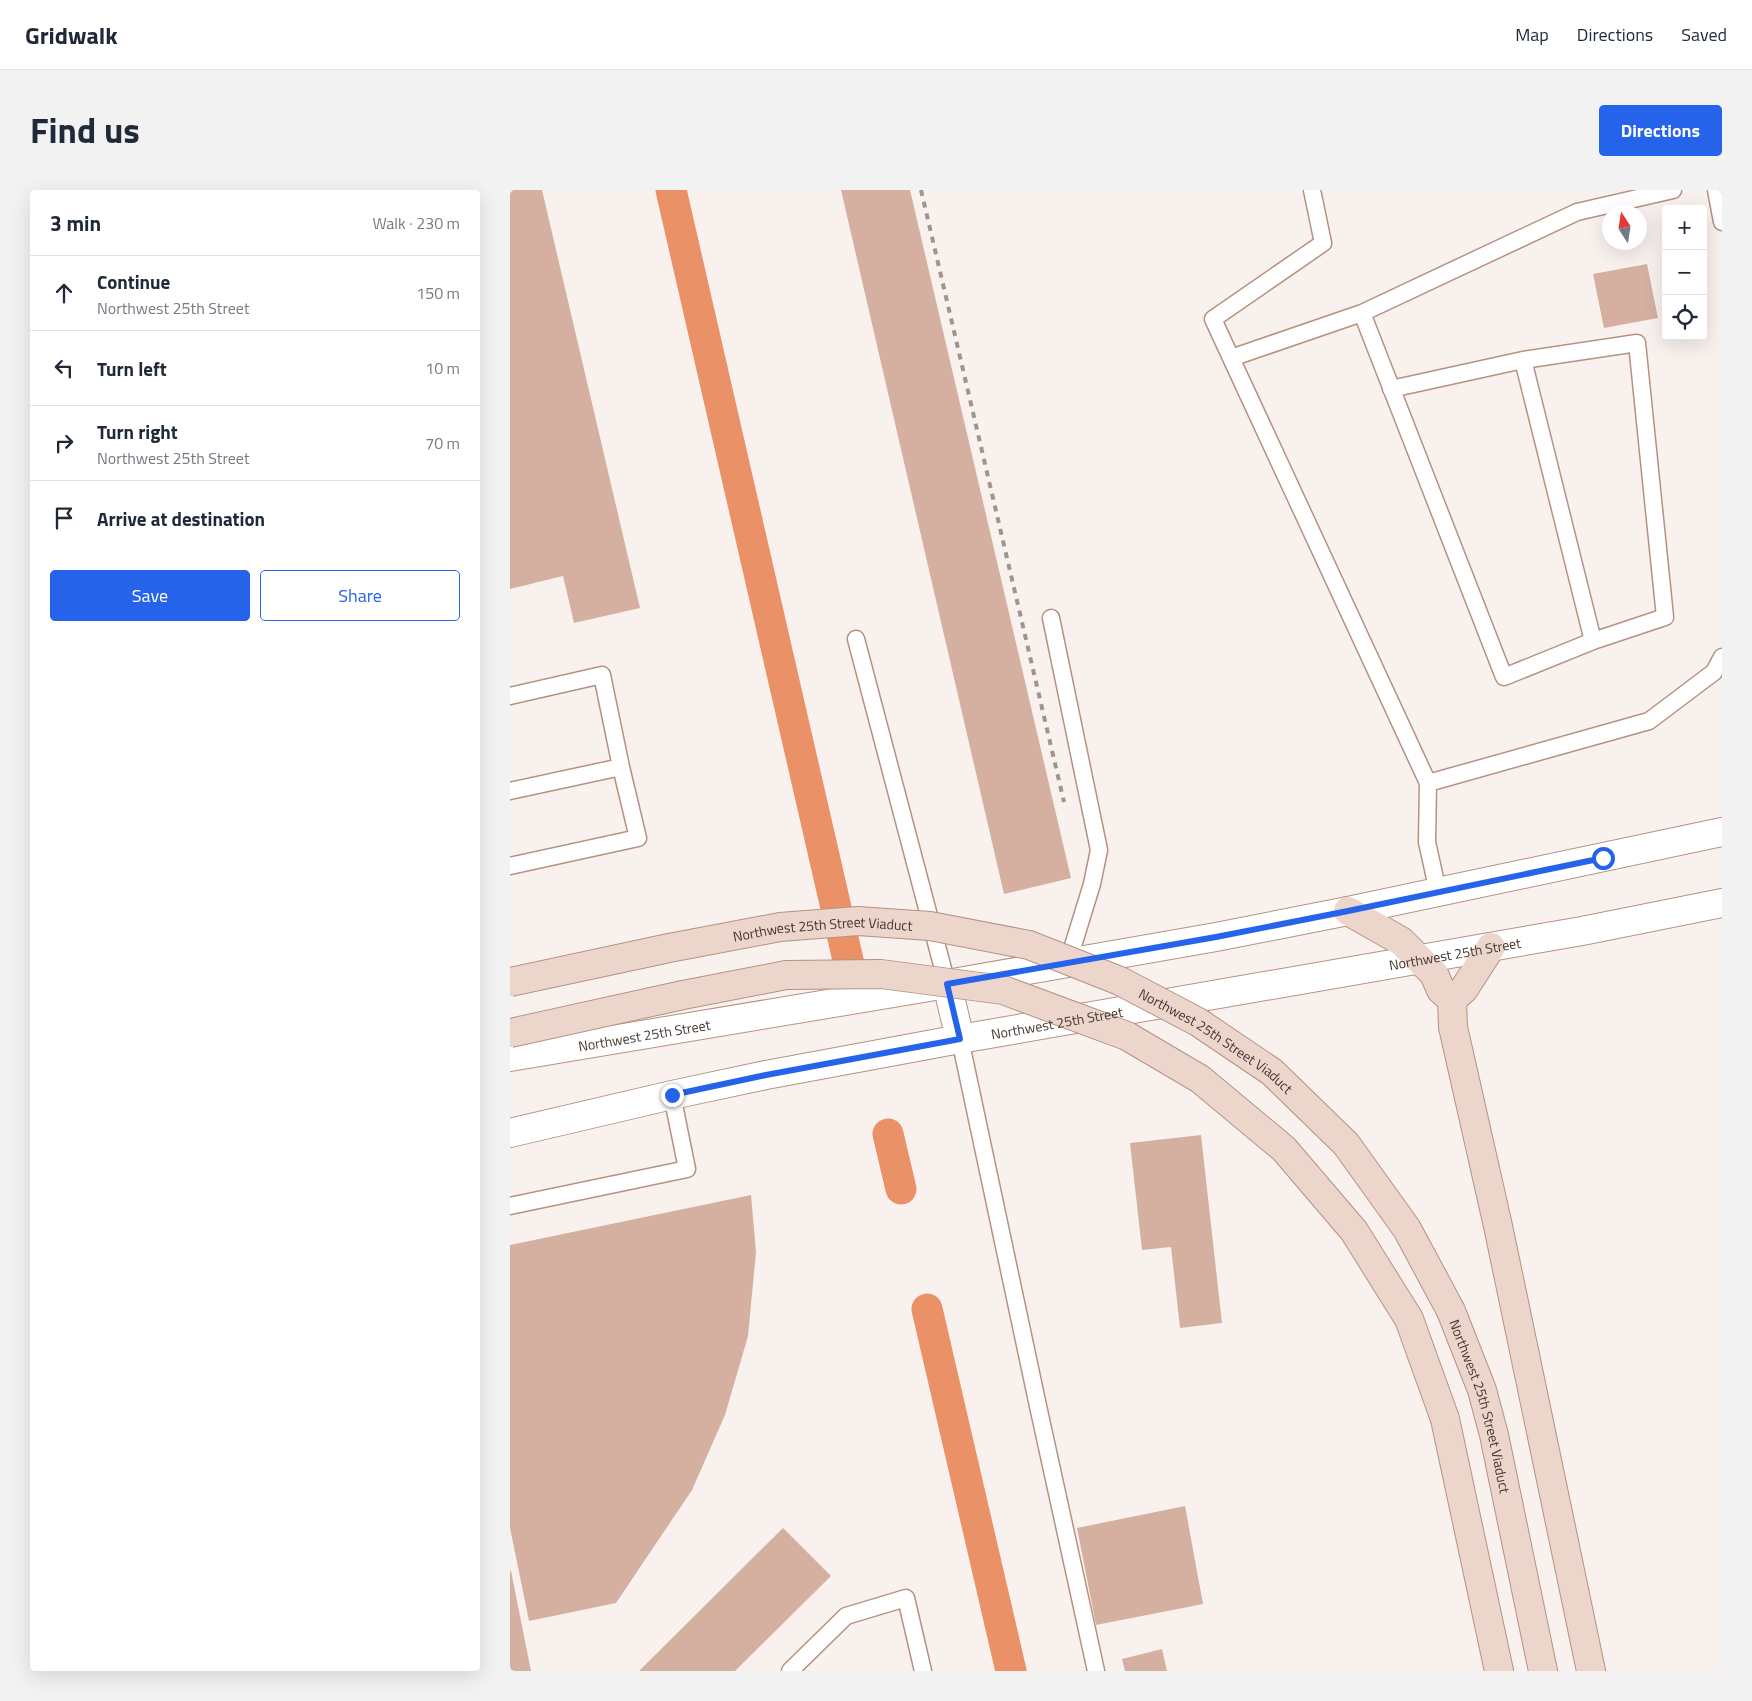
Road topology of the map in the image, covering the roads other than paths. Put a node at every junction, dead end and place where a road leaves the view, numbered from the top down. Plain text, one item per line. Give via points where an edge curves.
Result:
1 (1312, 190) edge
2 (1672, 190) edge
3 (1716, 190) edge
4 (1722, 222) edge
5 (1362, 313) junction
6 (1231, 358) junction
7 (1524, 360) junction
8 (1391, 389) junction
9 (1051, 618) dead end
10 (856, 639) dead end
11 (1593, 641) junction
12 (1722, 656) edge
13 (510, 696) edge
14 (622, 767) junction
15 (1428, 783) junction
16 (510, 791) edge
17 (1722, 832) edge
18 (510, 866) edge
19 (1438, 892) junction
20 (1722, 903) edge
21 (1348, 911) junction
22 (1492, 947) junction
23 (1420, 959) junction
24 (1068, 962) junction
25 (510, 982) edge
26 (947, 984) junction
27 (1452, 1000) junction
28 (510, 1033) edge
29 (960, 1039) junction
30 (510, 1057) edge
31 (672, 1095) junction
32 (510, 1133) edge
33 (510, 1206) edge
34 (790, 1671) edge
35 (923, 1671) edge
36 (1096, 1671) edge
37 (1499, 1671) edge
38 (1543, 1671) edge
39 (1591, 1671) edge

1 - 6 lane via 1323,243 1213,319
2 - 5 lane via 1577,212
3 - 4 lane
5 - 6 lane
5 - 8 lane
6 - 15 lane
7 - 8 lane
7 - 11 lane
7 - 11 lane via 1637,343 1664,618
8 - 11 lane via 1504,677
9 - 24 lane via 1099,850 1090,893
10 - 26 lane
12 - 15 lane via 1714,672 1649,721
13 - 14 lane via 602,675
14 - 16 lane
14 - 18 lane via 638,838
15 - 19 lane via 1427,842
17 - 19 street, Northwest 25th Street
19 - 21 street, Northwest 25th Street
20 - 22 street, Northwest 25th Street
21 - 23 main road via 1402,942
21 - 24 street, Northwest 25th Street
22 - 23 street, Northwest 25th Street
22 - 27 main road via 1464,989
23 - 27 main road via 1434,974 1441,990
23 - 29 street, Northwest 25th Street
24 - 26 street, Northwest 25th Street
25 - 38 main road, Northwest 25th Street Viaduct, bridge via 780,927 858,921 930,926 1029,945 1120,981 1198,1022 1272,1072 1346,1144 1407,1229 1451,1311 1480,1382 1494,1435
26 - 29 street
26 - 30 street, Northwest 25th Street
27 - 39 main road via 1452,1027 1498,1226
28 - 37 main road, bridge via 786,975 881,974 1003,990 1127,1036 1200,1079 1284,1149 1354,1231 1409,1319 1445,1419
29 - 31 street, Northwest 25th Street
29 - 36 lane
31 - 32 street, Northwest 25th Street
31 - 33 lane via 687,1169
34 - 35 lane via 846,1616 906,1598

